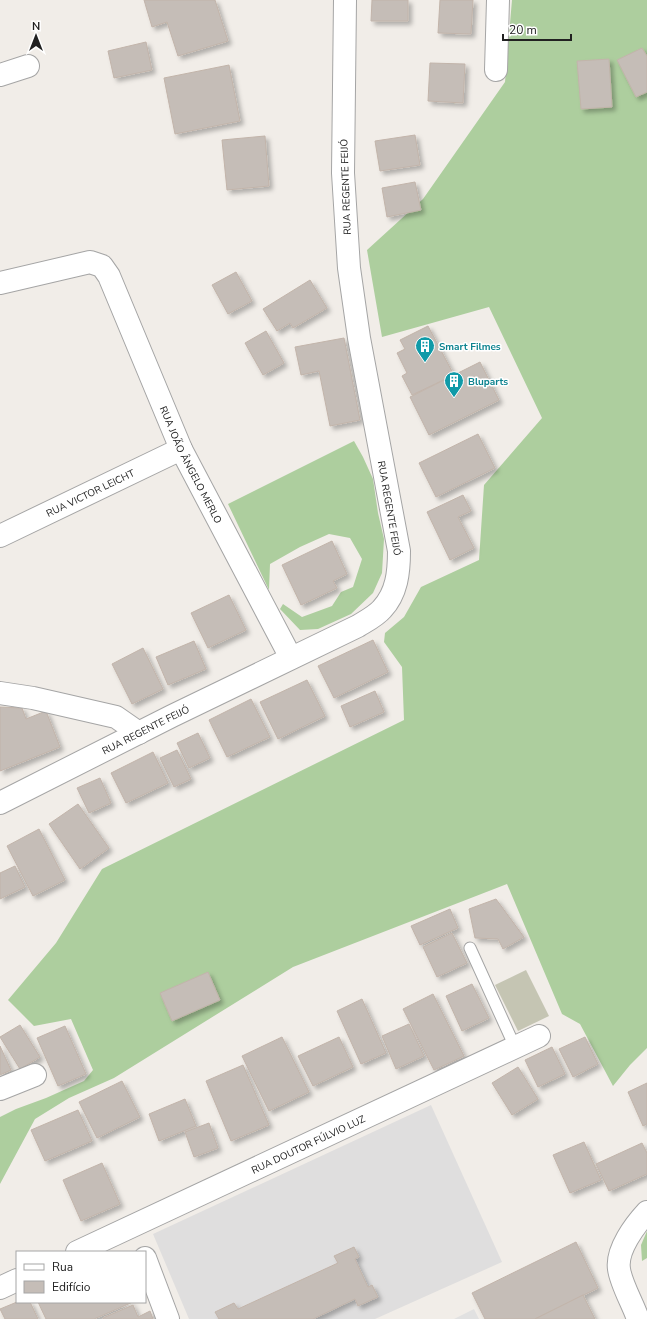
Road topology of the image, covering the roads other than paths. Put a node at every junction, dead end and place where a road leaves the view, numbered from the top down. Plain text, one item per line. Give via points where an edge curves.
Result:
1 (345, 0) edge
2 (498, 0) edge
3 (28, 66) dead end
4 (496, 70) dead end
5 (0, 75) edge
6 (0, 283) edge
7 (181, 449) junction
8 (0, 536) edge
9 (291, 658) junction
10 (0, 694) edge
11 (139, 733) junction
12 (0, 803) edge
13 (470, 948) dead end
14 (539, 1036) dead end
15 (515, 1047) junction
16 (35, 1075) dead end
17 (0, 1089) edge
18 (647, 1212) edge
19 (133, 1226) junction
20 (78, 1251) edge
21 (143, 1251) edge
22 (146, 1261) edge
23 (16, 1280) edge
24 (0, 1288) edge
25 (168, 1319) edge
26 (638, 1319) edge

1 - 9 street, RUA REGENTE FEIJÓ via 343,173 349,268 359,338 399,551 400,571 395,588 382,610 358,626
2 - 4 street
3 - 5 street
6 - 7 street, RUA JOÃO ÂNGELO MERLO via 90,262 102,266 109,276
7 - 8 street, RUA VICTOR LEICHT
7 - 9 street, RUA JOÃO ÂNGELO MERLO
9 - 11 street, RUA REGENTE FEIJÓ
10 - 11 street via 33,698 116,717
11 - 12 street, RUA REGENTE FEIJÓ
13 - 15 lane
14 - 15 street, RUA DOUTOR FÚLVIO LUZ
15 - 19 street, RUA DOUTOR FÚLVIO LUZ
16 - 17 street
18 - 26 street via 636,1225 620,1254 619,1269
19 - 20 street, RUA DOUTOR FÚLVIO LUZ
19 - 21 street
22 - 25 street
23 - 24 street

